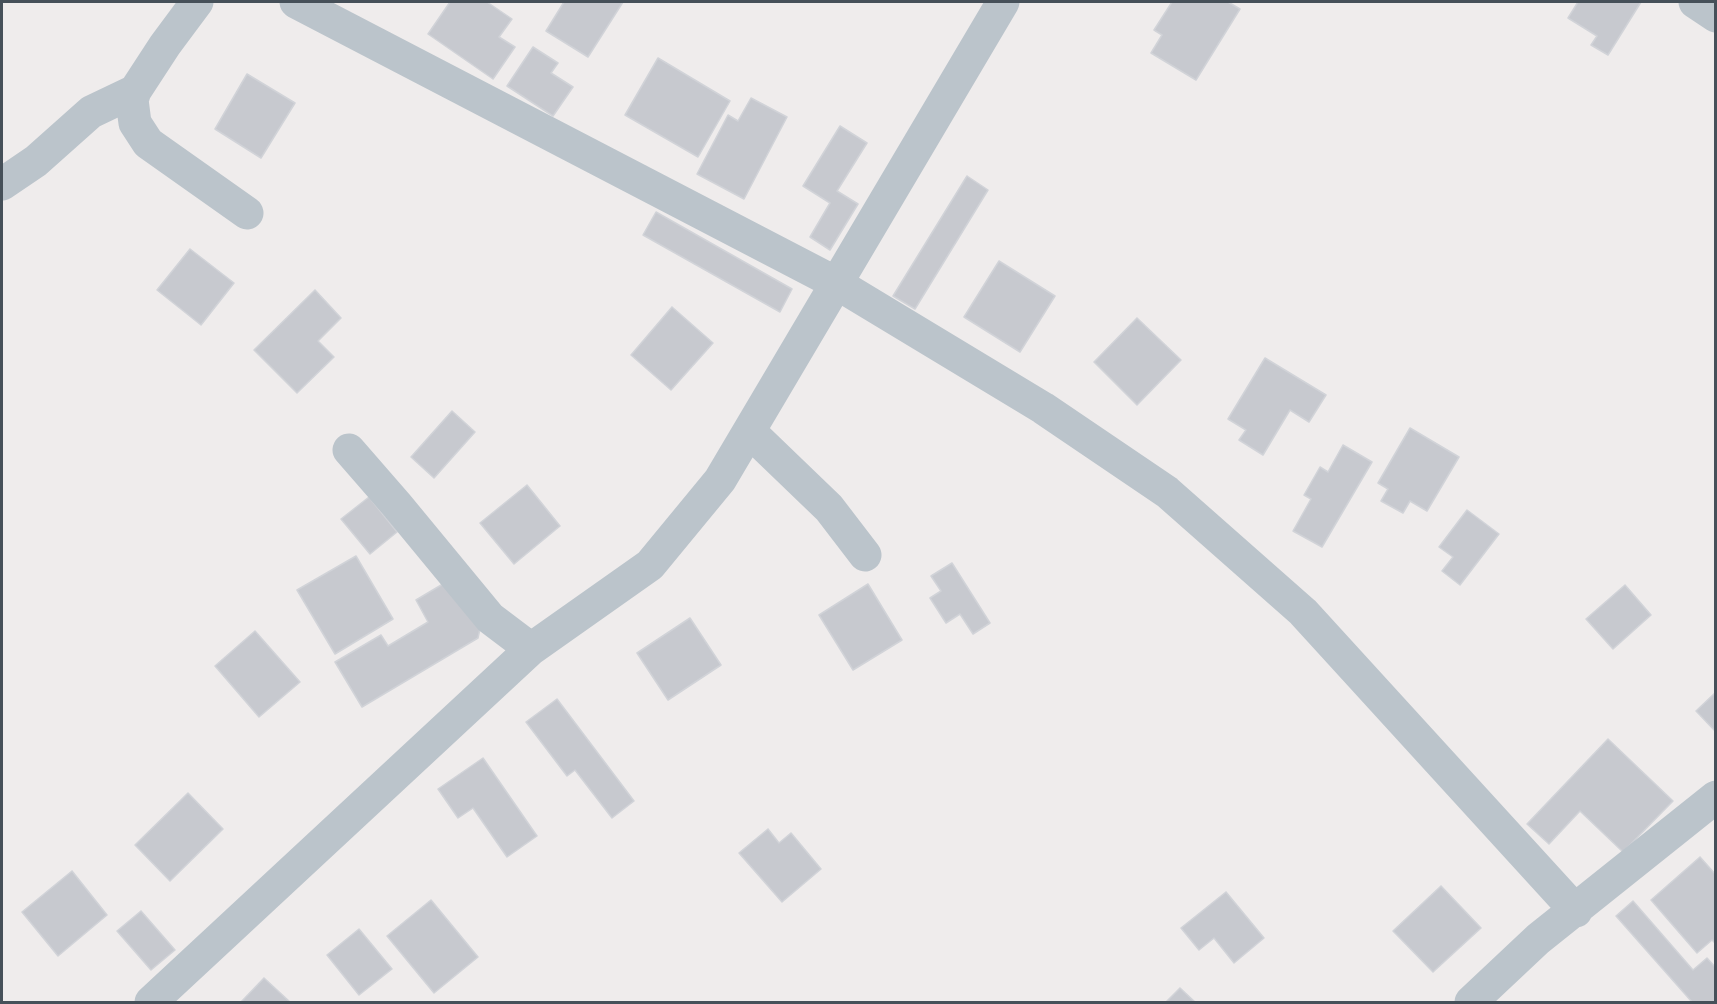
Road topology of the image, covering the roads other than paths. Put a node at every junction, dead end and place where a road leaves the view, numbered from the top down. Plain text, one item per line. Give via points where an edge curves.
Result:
1 (197, 2) edge
2 (296, 2) edge
3 (1003, 2) edge
4 (1695, 2) edge
5 (1716, 16) edge
6 (135, 91) junction
7 (2, 184) edge
8 (247, 213) dead end
9 (836, 283) junction
10 (749, 431) junction
11 (349, 450) dead end
12 (865, 555) dead end
13 (531, 649) junction
14 (1716, 797) edge
15 (1576, 911) junction
16 (152, 1002) edge
17 (1471, 1002) edge

1 - 6 street
2 - 9 street
3 - 9 street
4 - 5 street
6 - 7 street via 91,112 36,161
6 - 8 street via 135,123 148,142
9 - 10 street
9 - 15 street via 1043,408 1167,492 1303,612
10 - 12 street via 829,508
10 - 13 street via 720,480 650,565
11 - 13 street via 490,618
13 - 16 street
14 - 15 street
15 - 17 street via 1538,939

